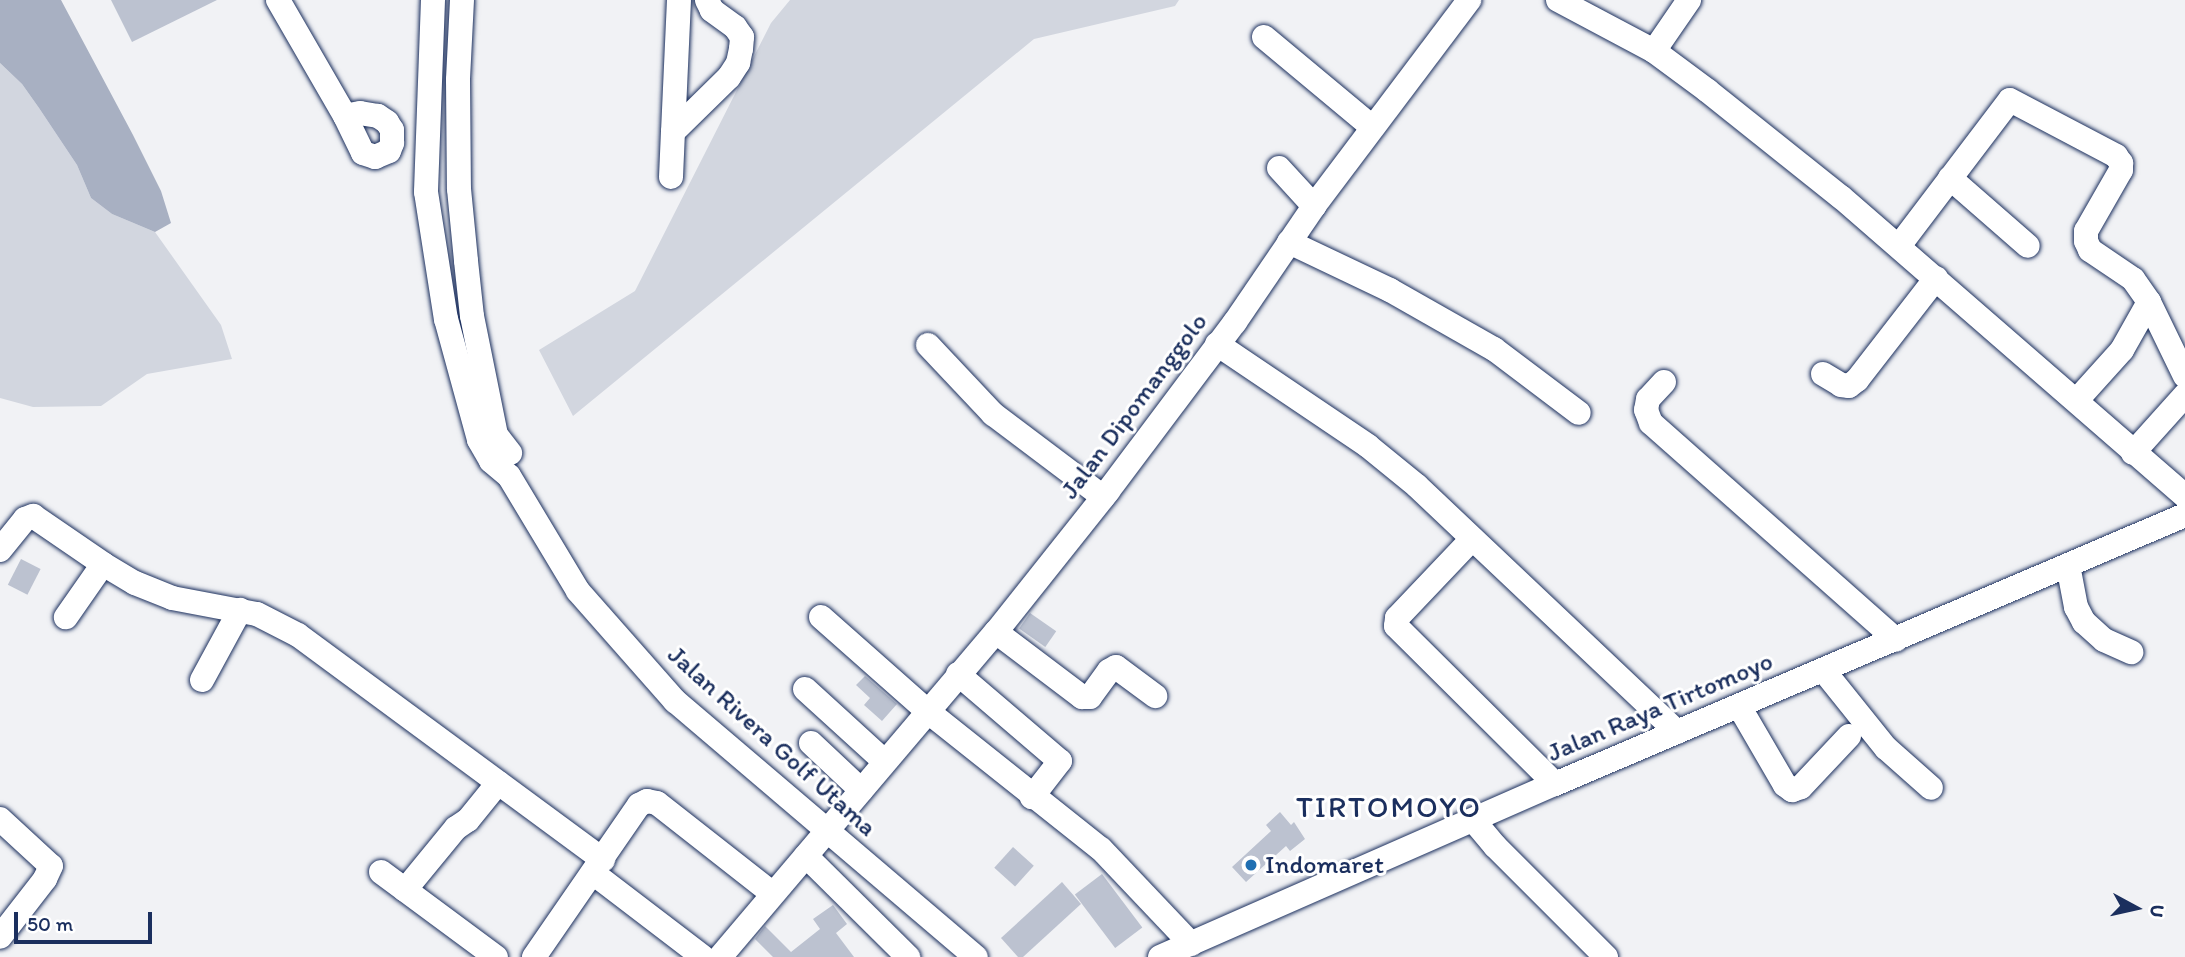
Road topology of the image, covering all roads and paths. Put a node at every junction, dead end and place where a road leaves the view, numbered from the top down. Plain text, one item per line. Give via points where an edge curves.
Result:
1 (278, 0) edge
2 (433, 0) edge
3 (462, 0) edge
4 (679, 0) edge
5 (707, 0) edge
6 (1469, 0) edge
7 (1558, 0) edge
8 (1689, 0) edge
9 (1264, 37) dead end
10 (1654, 51) junction
11 (345, 116) dead end
12 (1373, 127) junction
13 (673, 132) junction
14 (1279, 167) dead end
15 (671, 177) dead end
16 (1951, 178) junction
17 (459, 190) junction
18 (426, 192) junction
19 (1314, 206) junction
20 (1289, 242) junction
21 (1899, 246) junction
22 (2028, 246) dead end
23 (1936, 278) junction
24 (2149, 302) junction
25 (1217, 344) junction
26 (928, 345) dead end
27 (1823, 374) dead end
28 (2185, 376) edge
29 (1664, 382) dead end
30 (2185, 395) edge
31 (2077, 400) junction
32 (1579, 413) dead end
33 (2133, 453) junction
34 (511, 478) junction
35 (2185, 496) edge
36 (1102, 497) junction
37 (2185, 515) edge
38 (1472, 539) junction
39 (0, 550) edge
40 (103, 564) junction
41 (2068, 565) junction
42 (240, 610) junction
43 (66, 617) dead end
44 (821, 617) dead end
45 (996, 632) junction
46 (1896, 640) junction
47 (2131, 652) dead end
48 (1824, 671) junction
49 (958, 674) junction
50 (202, 680) dead end
51 (806, 688) dead end
52 (1155, 696) dead end
53 (1739, 706) junction
54 (926, 710) junction
55 (1677, 732) junction
56 (1849, 736) dead end
57 (811, 743) dead end
58 (884, 761) junction
59 (498, 783) junction
60 (1555, 784) junction
61 (1931, 788) dead end
62 (861, 790) junction
63 (1032, 797) junction
64 (0, 819) edge
65 (1474, 821) junction
66 (826, 832) junction
67 (806, 856) junction
68 (598, 866) junction
69 (381, 872) dead end
70 (405, 890) junction
71 (773, 894) junction
72 (0, 937) edge
73 (1191, 944) junction
74 (496, 957) edge
75 (534, 957) edge
76 (703, 957) edge
77 (720, 957) edge
78 (908, 957) edge
79 (976, 957) edge
80 (1160, 957) edge
81 (1606, 957) edge

1 - 11 street
2 - 18 street, Jalan Rivera Golf Utama
3 - 17 street, Jalan Rivera Golf Utama via 457,80
4 - 13 street
5 - 13 street via 742,37 738,63
6 - 12 street, Jalan Dipomanggolo
7 - 10 street
8 - 10 street
9 - 12 street
10 - 21 street
12 - 19 street, Jalan Dipomanggolo
13 - 15 street
14 - 19 street
16 - 21 street
16 - 22 street
16 - 24 street via 2010,100 2116,156 2121,170 2086,241 2090,250 2133,279
17 - 18 street
17 - 34 street, Jalan Rivera Golf Utama via 466,261 487,315 501,384
18 - 34 street, Jalan Rivera Golf Utama via 446,319 479,440
19 - 20 street, Jalan Dipomanggolo
20 - 25 street, Jalan Dipomanggolo
20 - 32 street via 1390,290 1494,349
21 - 23 street
23 - 27 street via 1857,380 1841,385
23 - 31 street
24 - 28 street
24 - 31 street via 2122,350
25 - 36 street, Jalan Dipomanggolo
25 - 38 street via 1368,446
26 - 36 street via 993,414
29 - 46 street via 1648,399 1651,423
30 - 33 street
31 - 33 street
33 - 35 street
34 - 66 street, Jalan Rivera Golf Utama via 578,591 605,625 675,701
36 - 45 street, Jalan Dipomanggolo
37 - 41 street, Jalan Raya Tirtomoyo
38 - 55 street
38 - 60 street via 1397,618 1396,626
39 - 40 street via 25,519 33,516
40 - 42 street via 179,600
40 - 43 street
41 - 46 street, Jalan Raya Tirtomoyo
41 - 47 street via 2076,607 2084,622 2104,640
42 - 50 street
42 - 59 street via 298,635
44 - 54 street
45 - 49 street, Jalan Dipomanggolo
45 - 52 street via 1082,697 1090,697 1116,667
46 - 48 street, Jalan Raya Tirtomoyo
48 - 53 street, Jalan Raya Tirtomoyo
48 - 61 street via 1886,748
49 - 54 street, Jalan Dipomanggolo
49 - 63 street via 1060,761
51 - 58 street
53 - 55 street, Jalan Raya Tirtomoyo
53 - 56 street via 1792,790 1801,787
54 - 58 street, Jalan Dipomanggolo
54 - 63 street
55 - 60 street, Jalan Raya Tirtomoyo
57 - 62 street
58 - 62 street, Jalan Dipomanggolo
59 - 68 street
59 - 70 street
60 - 65 street, Jalan Raya Tirtomoyo
62 - 66 street, Jalan Dipomanggolo
63 - 73 street via 1101,849
64 - 72 street via 51,866
65 - 73 street, Jalan Raya Tirtomoyo
65 - 81 street
66 - 67 street, Jalan Dipomanggolo
66 - 79 street, Jalan Rivera Golf Utama
67 - 71 street, Jalan Dipomanggolo
67 - 78 street
68 - 71 street via 639,805 647,801 657,803
68 - 75 street
68 - 76 street
69 - 70 street
70 - 74 street
71 - 77 street, Jalan Dipomanggolo
73 - 80 street, Jalan Raya Tirtomoyo

